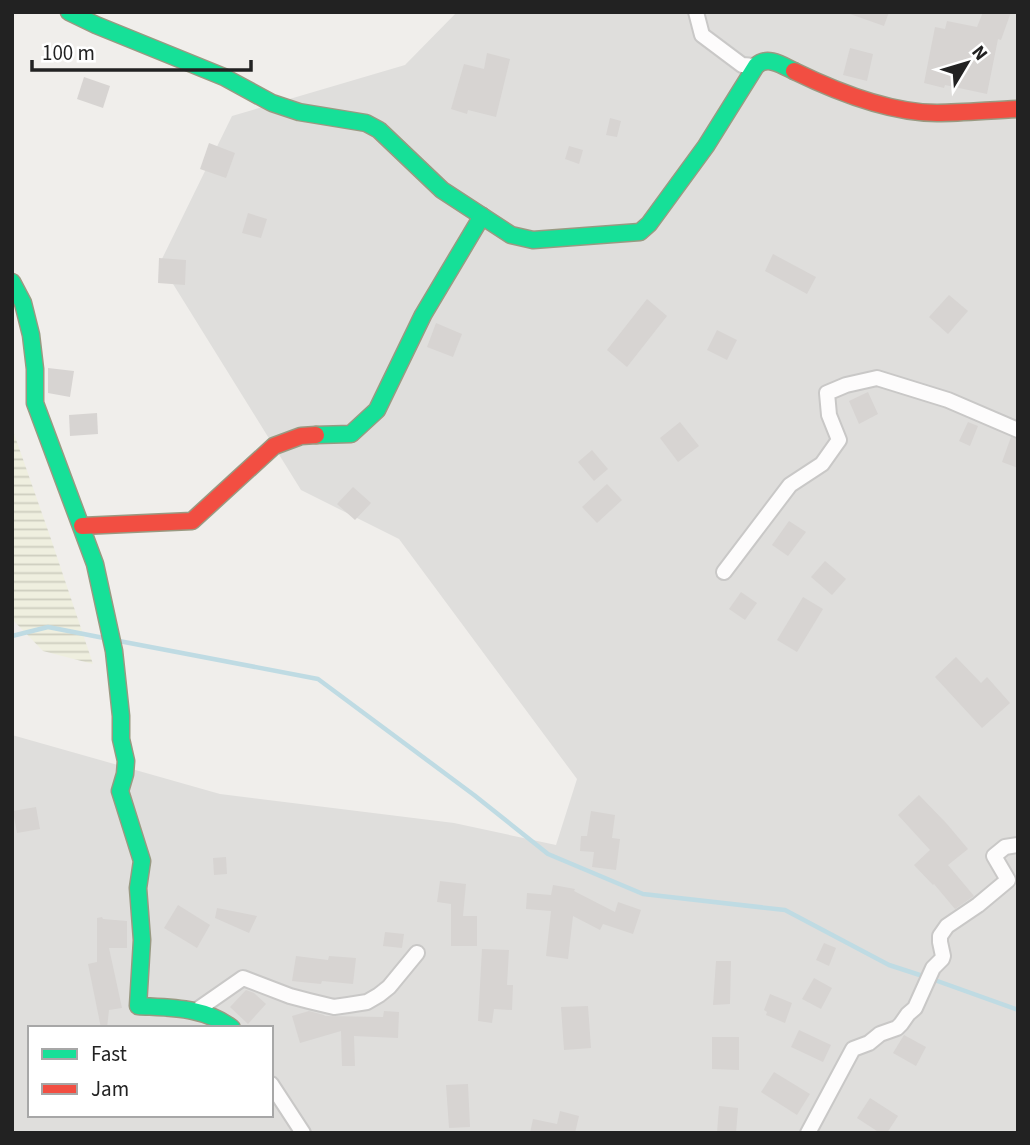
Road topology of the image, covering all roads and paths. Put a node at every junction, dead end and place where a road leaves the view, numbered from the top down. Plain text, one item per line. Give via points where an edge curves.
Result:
1 (69, 12) edge
2 (696, 12) edge
3 (756, 66) junction
4 (1018, 109) edge
5 (482, 216) junction
6 (12, 282) edge
7 (1018, 430) edge
8 (82, 526) junction
9 (724, 572) dead end
10 (1018, 845) edge
11 (417, 953) dead end
12 (197, 1010) junction
13 (229, 1026) edge
14 (273, 1087) edge
15 (303, 1133) edge
16 (808, 1133) edge

1 - 5 street via 224,77 272,103 366,123 442,190
2 - 3 street via 702,35 742,65
3 - 4 street via 766,60 890,107 935,113
3 - 5 street via 706,146 640,232 533,240 511,235
5 - 8 street via 423,315 377,410 351,434 301,436 274,446 192,521
6 - 8 street via 31,335 35,402
7 - 9 street via 948,400 877,378 827,393 829,415 839,440 822,464 790,485
8 - 12 street via 114,650 126,761 120,790 142,861 138,1006
10 - 16 street via 1005,847 994,856 1008,880 940,936 942,959 933,968 915,1008 897,1028 853,1049
11 - 12 street via 389,987 367,1002 334,1007 243,978
12 - 13 street
14 - 15 street

